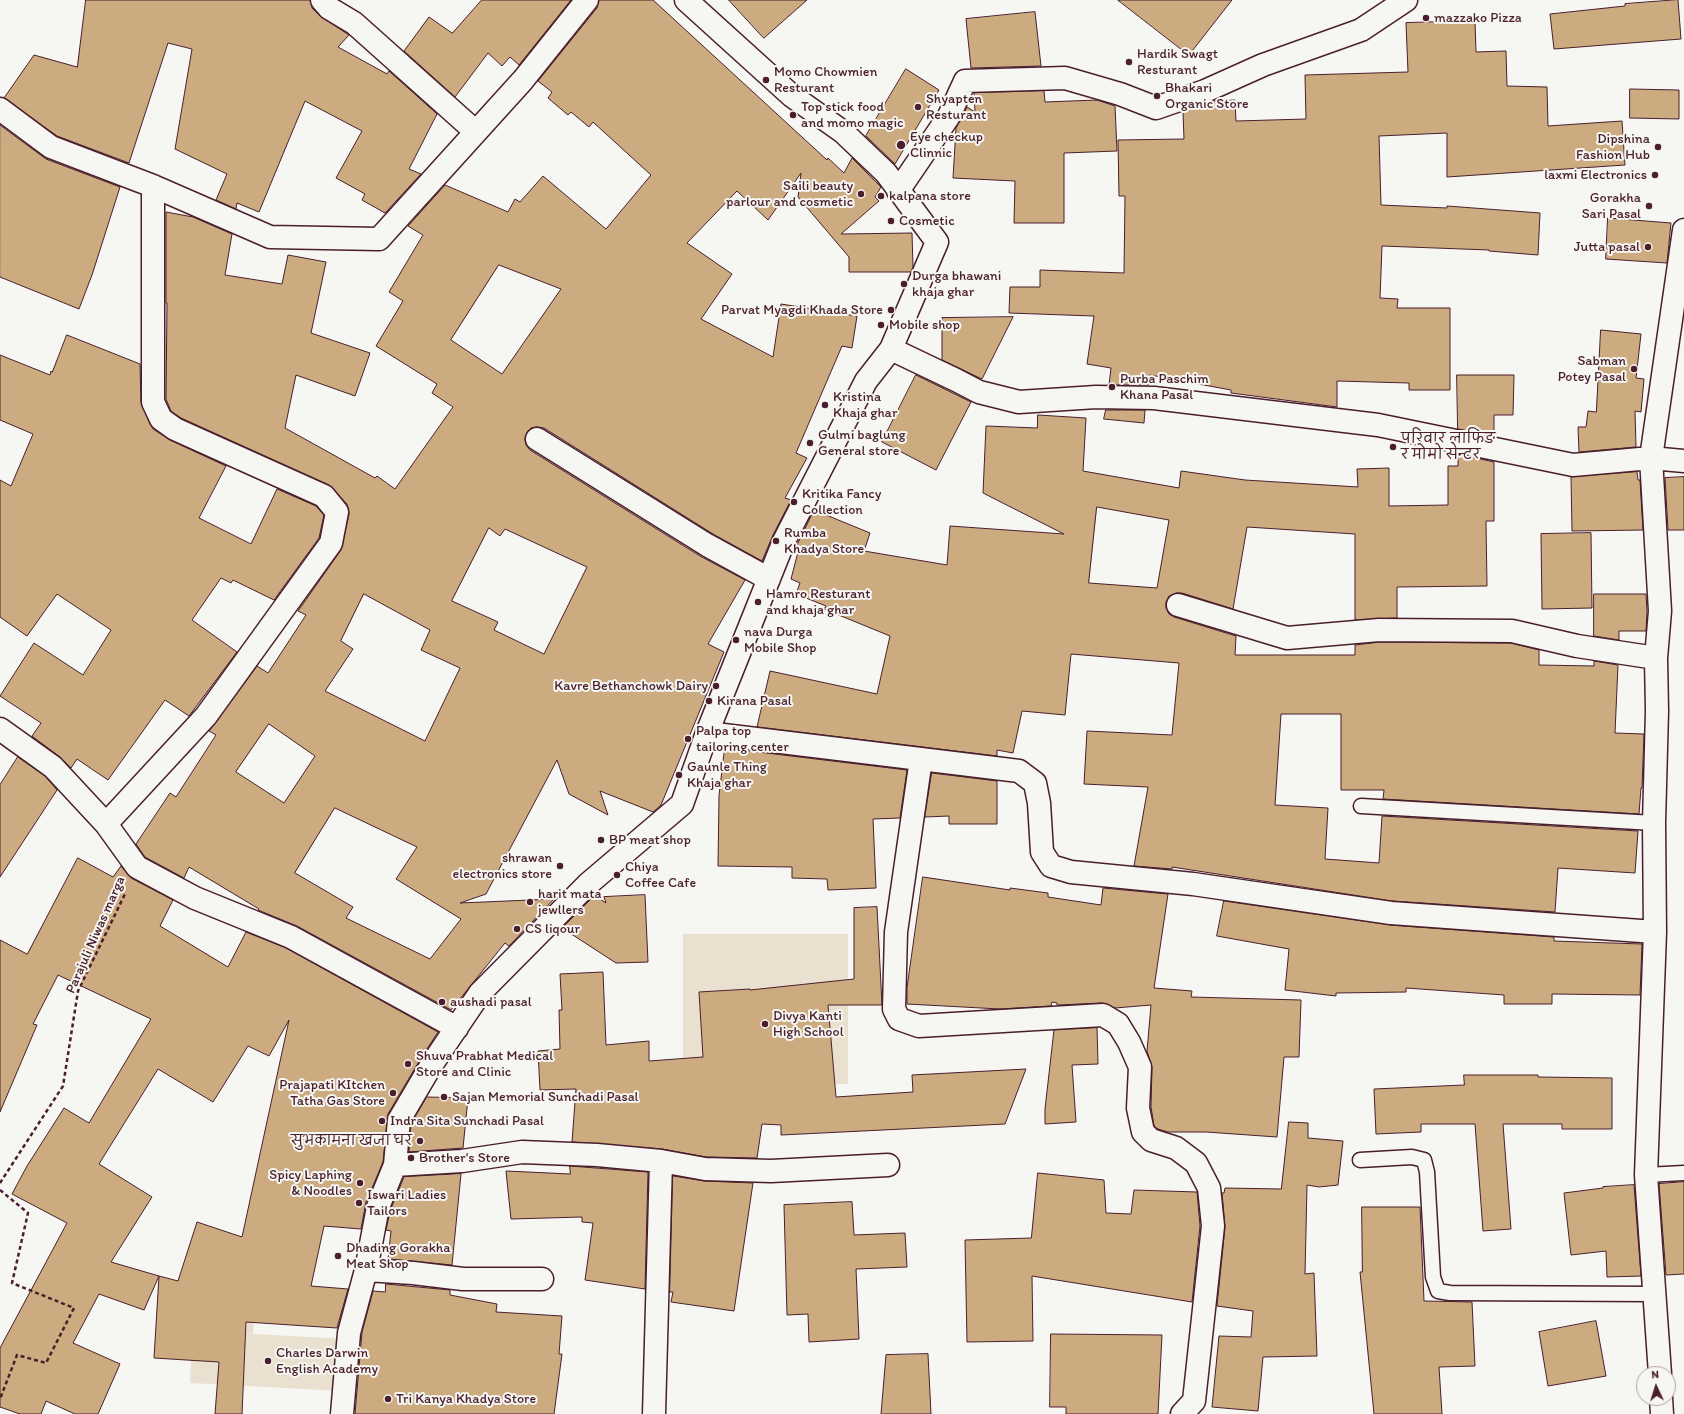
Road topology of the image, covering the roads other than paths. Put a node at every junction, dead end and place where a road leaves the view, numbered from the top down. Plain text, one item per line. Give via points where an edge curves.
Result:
1 (322, 0) edge
2 (587, 0) edge
3 (686, 0) edge
4 (1406, 0) edge
5 (0, 109) edge
6 (476, 132) junction
7 (152, 186) junction
8 (898, 190) junction
9 (1684, 230) edge
10 (1680, 287) edge
11 (891, 349) junction
12 (537, 439) dead end
13 (1652, 458) junction
14 (1684, 460) edge
15 (769, 579) junction
16 (1178, 605) dead end
17 (1656, 658) junction
18 (0, 729) edge
19 (707, 733) junction
20 (921, 759) junction
21 (1361, 806) dead end
22 (1654, 823) junction
23 (106, 824) junction
24 (1655, 932) junction
25 (457, 1028) junction
26 (1360, 1160) dead end
27 (661, 1161) junction
28 (395, 1165) junction
29 (888, 1165) dead end
30 (1684, 1172) edge
31 (1646, 1175) junction
32 (366, 1270) junction
33 (542, 1279) dead end
34 (1655, 1294) junction
35 (1660, 1366) edge
36 (342, 1414) edge
37 (654, 1414) edge
38 (1182, 1414) edge

1 - 6 street via 329,8 354,23
2 - 6 street via 523,80
3 - 8 street via 792,96 843,132 886,173
4 - 8 street via 1361,30 1263,65 1205,91 1156,108 1120,94 1065,78 964,81 949,116
5 - 7 street via 51,147
6 - 7 street via 379,239 270,237
7 - 23 street via 153,402 161,419 175,429 324,496 337,512 331,543 206,716
8 - 11 street via 937,242
9 - 10 street
10 - 13 street
11 - 13 street via 979,392 1019,402 1096,397 1154,398 1378,425 1573,465
11 - 15 street via 866,381 784,541
12 - 15 street via 707,545
13 - 14 street
13 - 17 street via 1660,611
15 - 19 street
16 - 17 street via 1287,638 1379,630 1512,631 1577,646
17 - 22 street
18 - 23 street via 53,768
19 - 20 street
19 - 25 street via 682,804 588,884 480,993
20 - 24 street via 1019,771 1035,783 1039,802 1042,852 1051,866 1072,872 1193,884 1391,913
20 - 38 street via 896,932 894,1009 899,1019 919,1026 1103,1015 1118,1024 1140,1067 1138,1108 1143,1132 1151,1140 1176,1148 1196,1163 1209,1188 1213,1226 1194,1401
21 - 22 lane
22 - 24 street
23 - 25 street via 137,867 195,898 291,937
24 - 31 street
25 - 28 street via 399,1120
26 - 34 lane via 1412,1157 1424,1160 1427,1172 1433,1277 1438,1291
27 - 28 street via 522,1152 462,1161
27 - 29 street via 705,1169 771,1171
27 - 37 street
28 - 32 street via 378,1207
30 - 31 lane
31 - 34 street
32 - 33 street via 463,1279
32 - 36 street via 349,1333
34 - 35 street

